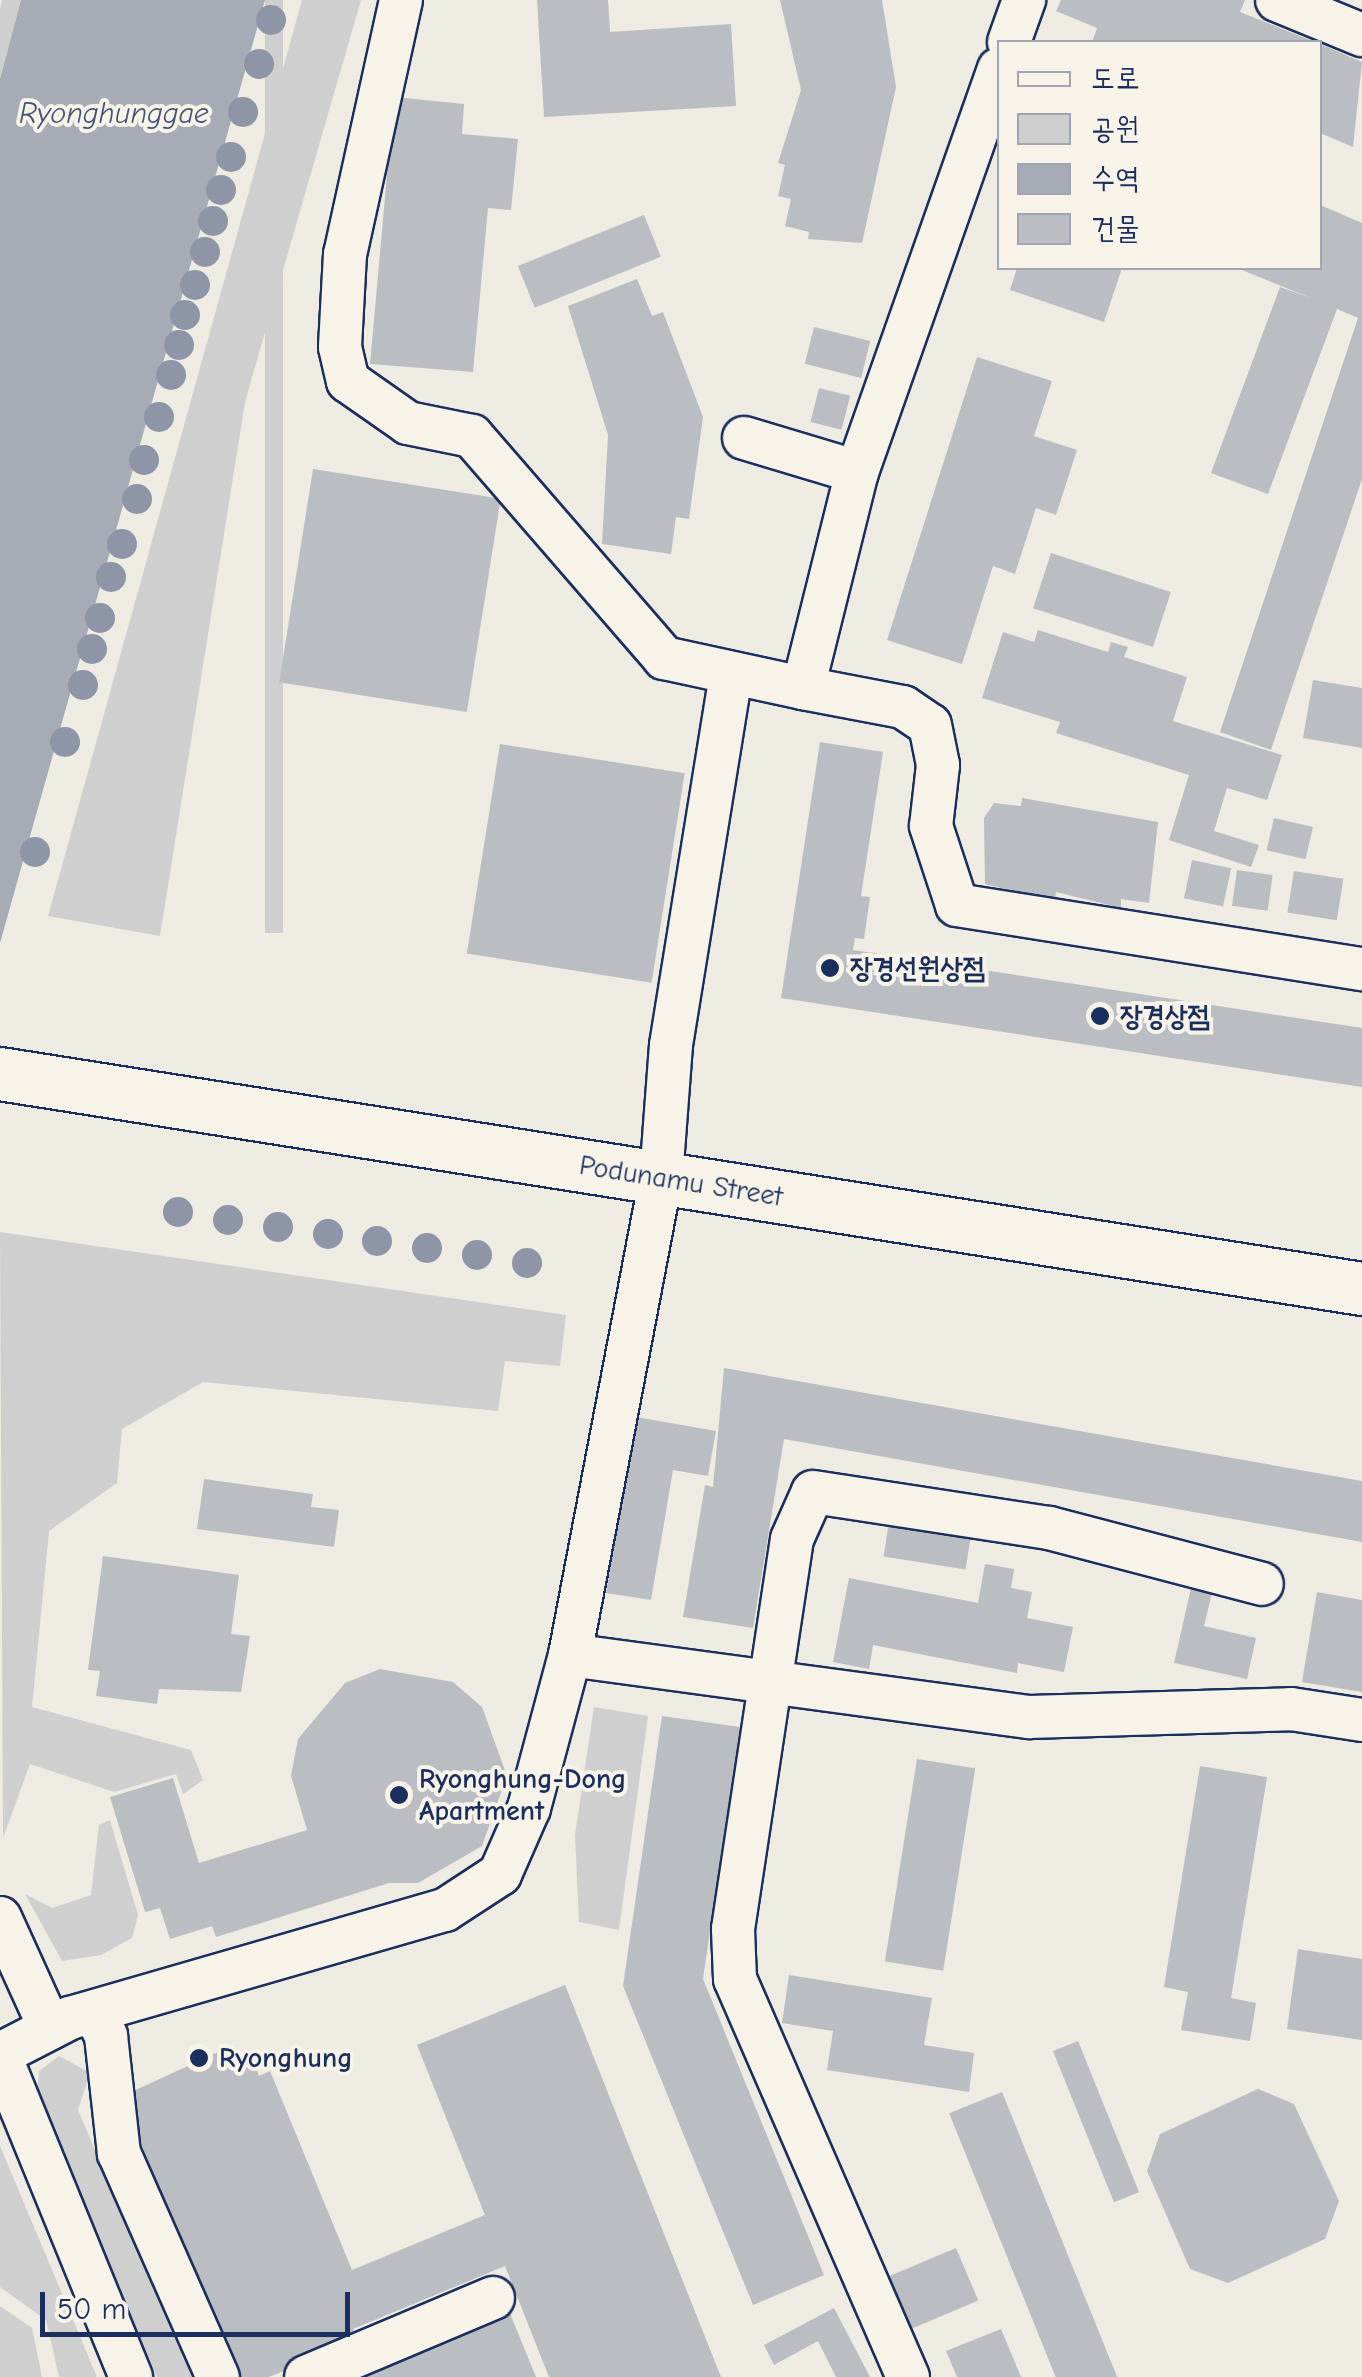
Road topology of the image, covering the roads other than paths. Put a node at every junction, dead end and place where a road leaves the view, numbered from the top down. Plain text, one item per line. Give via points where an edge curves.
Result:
1 (400, 0) edge
2 (1024, 0) edge
3 (1277, 0) edge
4 (1362, 35) edge
5 (1010, 40) edge
6 (997, 77) edge
7 (744, 438) dead end
8 (857, 472) junction
9 (730, 675) junction
10 (803, 688) junction
11 (1362, 969) edge
12 (1, 1074) edge
13 (661, 1178) junction
14 (1362, 1289) edge
15 (1262, 1584) dead end
16 (570, 1655) junction
17 (770, 1682) junction
18 (1362, 1720) edge
19 (0, 1918) edge
20 (94, 2012) junction
21 (50, 2028) junction
22 (0, 2055) edge
23 (493, 2298) dead end
24 (132, 2377) edge
25 (218, 2377) edge
26 (306, 2377) edge
27 (908, 2377) edge

1 - 9 street via 344,254 340,348 348,382 408,423 472,436 642,643
2 - 5 street
3 - 4 street
6 - 8 street
7 - 8 street
8 - 10 street
9 - 10 street
9 - 13 street via 671,1045
10 - 11 street via 903,707 930,725 938,766 931,826 957,905
12 - 13 main road, Podunamu Street
13 - 14 main road, Podunamu Street
13 - 16 street
15 - 17 street via 1049,1528 813,1492 792,1539
16 - 17 street
16 - 20 street via 530,1808 500,1874 445,1910
17 - 18 street via 1028,1717 1292,1709
17 - 27 street via 733,1930 735,1979
19 - 21 street
20 - 21 street
20 - 25 street via 106,2036 120,2154
21 - 22 street
22 - 24 street
23 - 26 street

